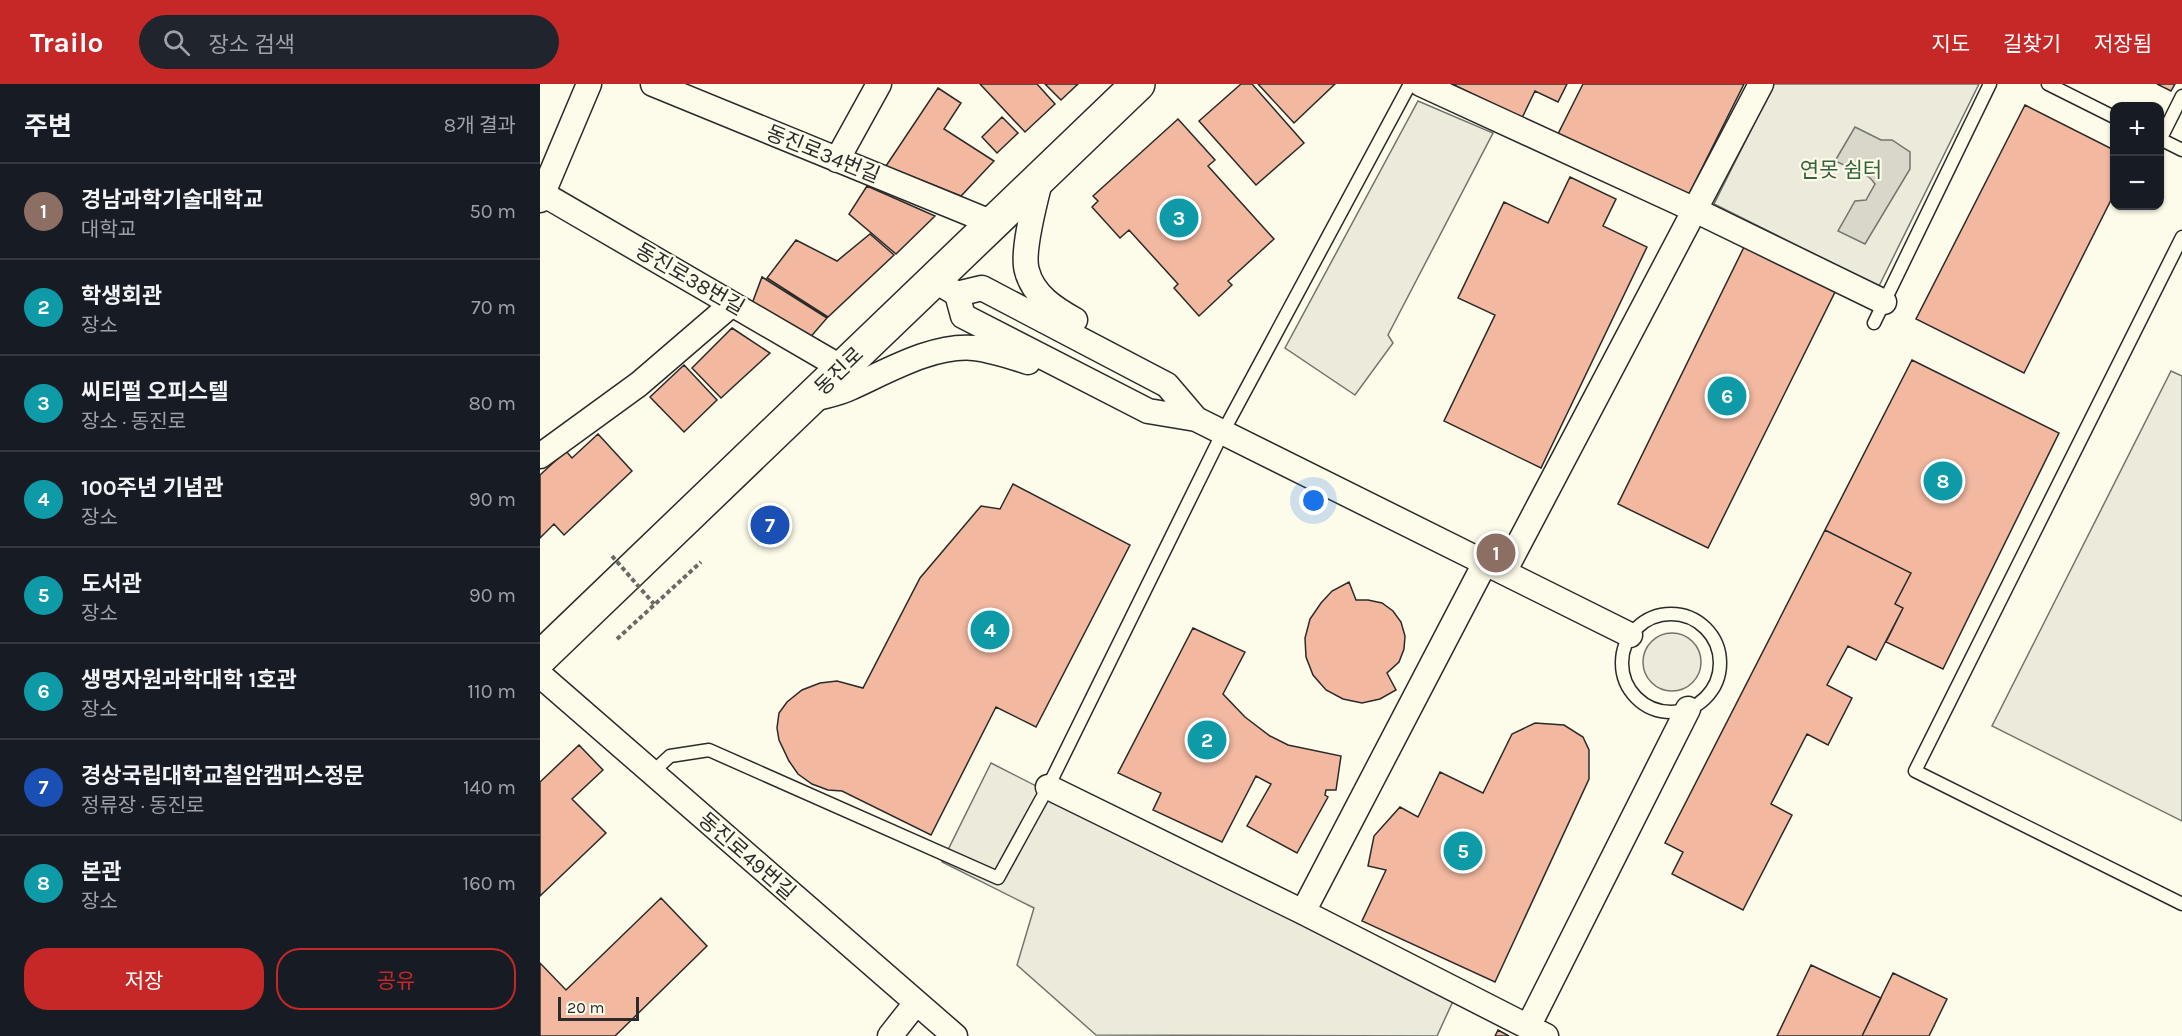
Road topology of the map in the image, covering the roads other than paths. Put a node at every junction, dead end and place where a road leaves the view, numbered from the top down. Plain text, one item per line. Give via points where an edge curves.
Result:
1 (589, 84) edge
2 (653, 84) edge
3 (879, 84) edge
4 (1138, 84) edge
5 (1410, 84) edge
6 (1421, 84) edge
7 (1761, 84) edge
8 (1990, 84) edge
9 (2048, 84) edge
10 (2182, 96) edge
11 (2110, 115) edge
12 (2164, 132) edge
13 (2164, 142) edge
14 (2182, 150) edge
15 (837, 160) junction
16 (1041, 178) junction
17 (541, 197) edge
18 (1695, 210) junction
19 (993, 223) junction
20 (2182, 237) edge
21 (946, 287) junction
22 (732, 304) junction
23 (1879, 313) joint
24 (1105, 352) junction
25 (842, 368) junction
26 (1088, 382) junction
27 (808, 401) junction
28 (1196, 419) junction
29 (1223, 432) junction
30 (540, 456) edge
31 (1494, 568) junction
32 (1630, 635) junction
33 (540, 658) edge
34 (540, 675) edge
35 (1688, 709) junction
36 (657, 768) dead end
37 (1048, 787) junction
38 (2182, 904) edge
39 (1303, 912) junction
40 (916, 1003) junction
41 (1537, 1032) edge
42 (890, 1036) edge
43 (955, 1036) edge

1 - 17 street
2 - 15 street, 동진로34번길
3 - 15 street
4 - 16 street, 동진로
5 - 29 lane
6 - 18 street
7 - 18 street
8 - 23 lane
9 - 11 lane
10 - 12 lane
13 - 14 lane
15 - 19 street, 동진로34번길
16 - 19 street, 동진로
16 - 24 street via 1027,243 1026,270 1052,307 1086,327
17 - 22 street, 동진로38번길
18 - 23 street
18 - 31 street
19 - 21 street, 동진로
20 - 38 lane via 1915,771
21 - 24 street via 982,288
21 - 25 street, 동진로
21 - 26 street via 963,316
22 - 25 street, 동진로38번길
22 - 30 street via 639,384
24 - 28 street via 1167,384
25 - 27 street, 동진로
26 - 27 street via 972,348 940,351 893,366 848,389
26 - 28 street via 1148,411
27 - 33 street, 동진로
28 - 29 street
29 - 31 street
29 - 37 lane
31 - 32 street
31 - 39 street
32 - 35 lane via 1621,665 1632,694 1643,705 1658,711
32 - 35 lane via 1642,623 1674,614 1704,627 1714,640 1719,672 1703,701
34 - 40 street, 동진로49번길
35 - 41 street
36 - 37 lane via 670,756 709,750 998,878
37 - 39 street
39 - 41 street
40 - 42 street
40 - 43 street, 동진로49번길

